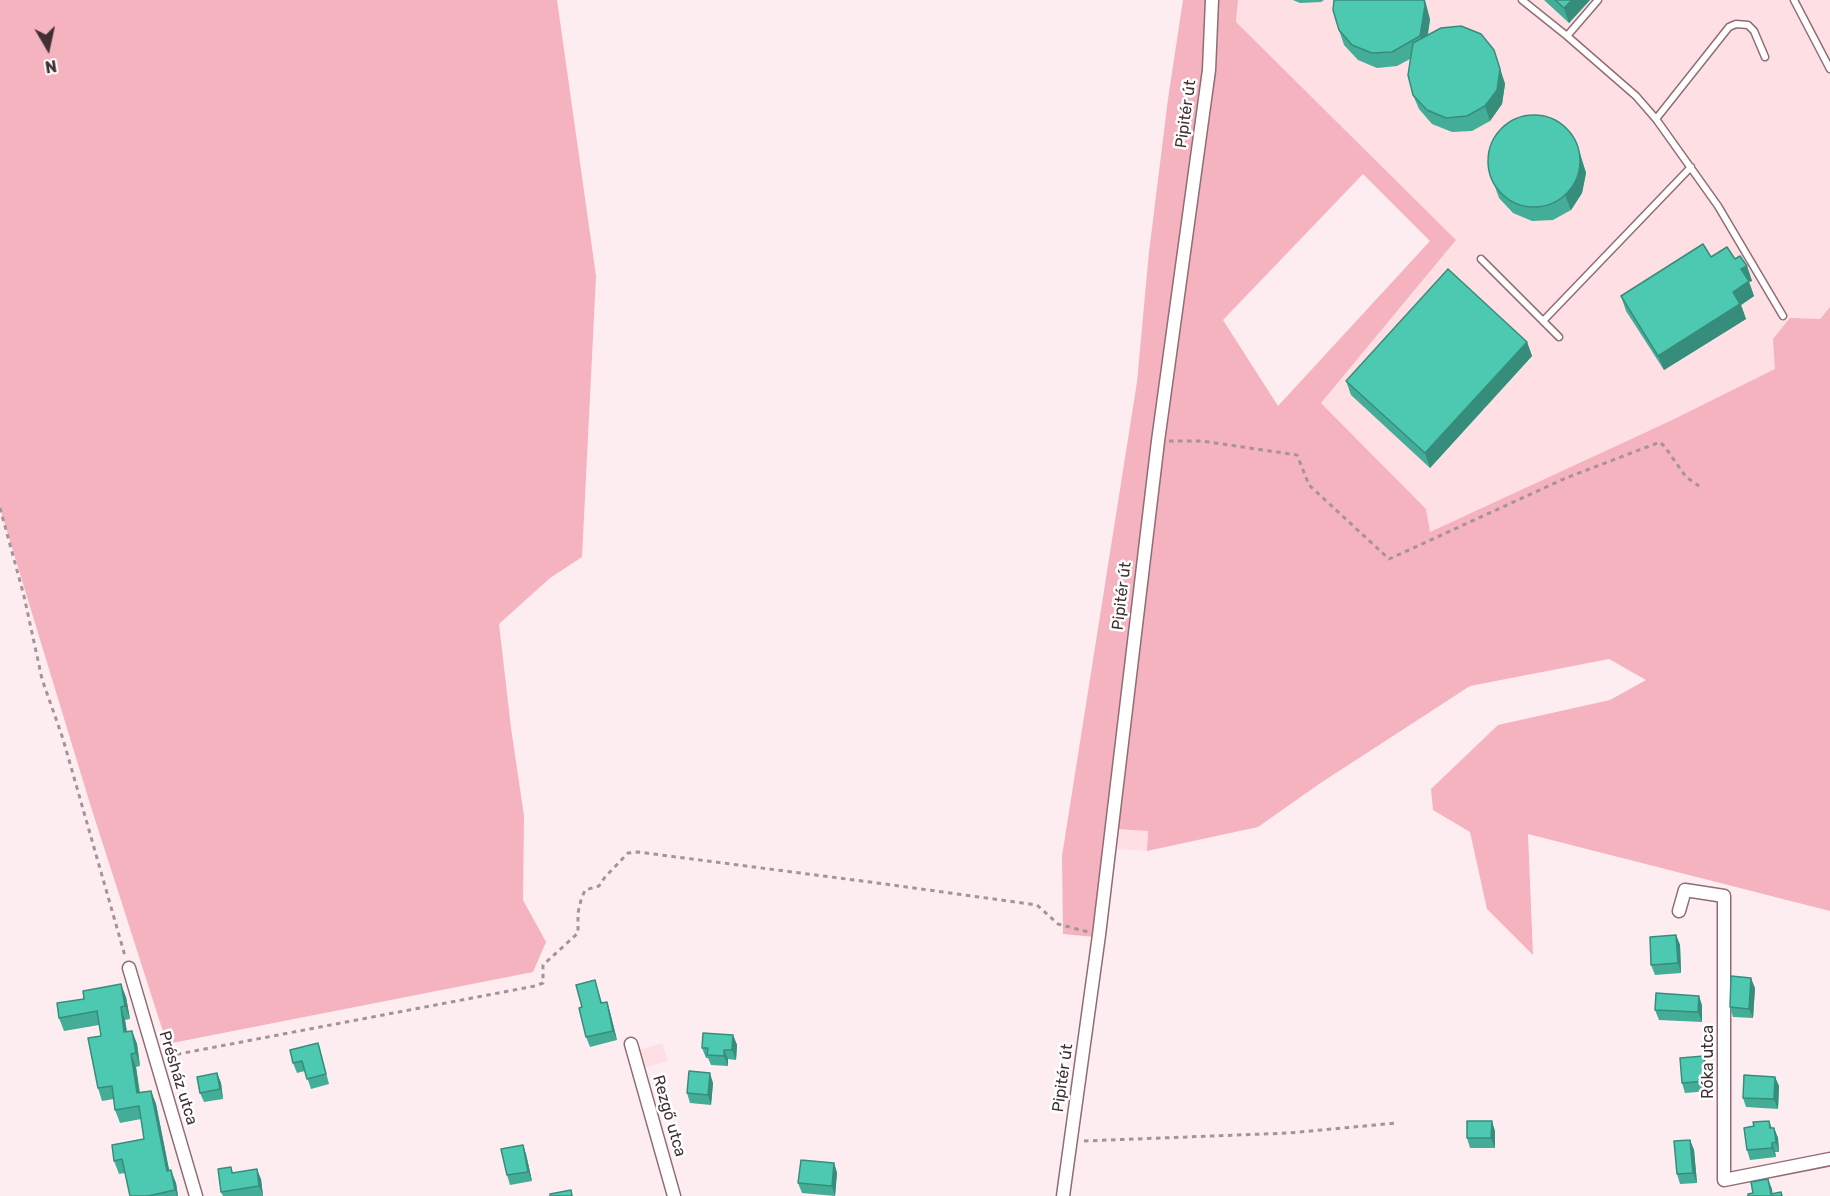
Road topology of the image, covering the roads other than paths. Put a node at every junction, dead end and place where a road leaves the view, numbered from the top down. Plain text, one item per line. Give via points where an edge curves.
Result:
1 (1212, 0) edge
2 (1522, 0) edge
3 (1598, 0) edge
4 (1794, 0) edge
5 (1567, 36) junction
6 (1765, 57) dead end
7 (1830, 69) edge
8 (1656, 119) junction
9 (1691, 167) junction
10 (1481, 259) dead end
11 (1783, 316) dead end
12 (1544, 321) junction
13 (1559, 337) dead end
14 (1679, 911) dead end
15 (129, 968) road end
16 (631, 1044) dead end
17 (1830, 1159) edge
18 (196, 1196) edge
19 (674, 1196) edge
20 (1063, 1196) edge

1 - 20 street, Pipitér út via 1209,70
2 - 5 lane
3 - 5 lane
4 - 7 lane
5 - 8 lane via 1636,96
6 - 8 lane via 1749,26 1729,27
8 - 9 lane
9 - 11 lane
9 - 12 lane
10 - 12 lane
12 - 13 lane
14 - 17 street, Róka utca via 1685,890 1724,896 1725,1180
15 - 18 street, Présház utca
16 - 19 street, Rezgő utca

